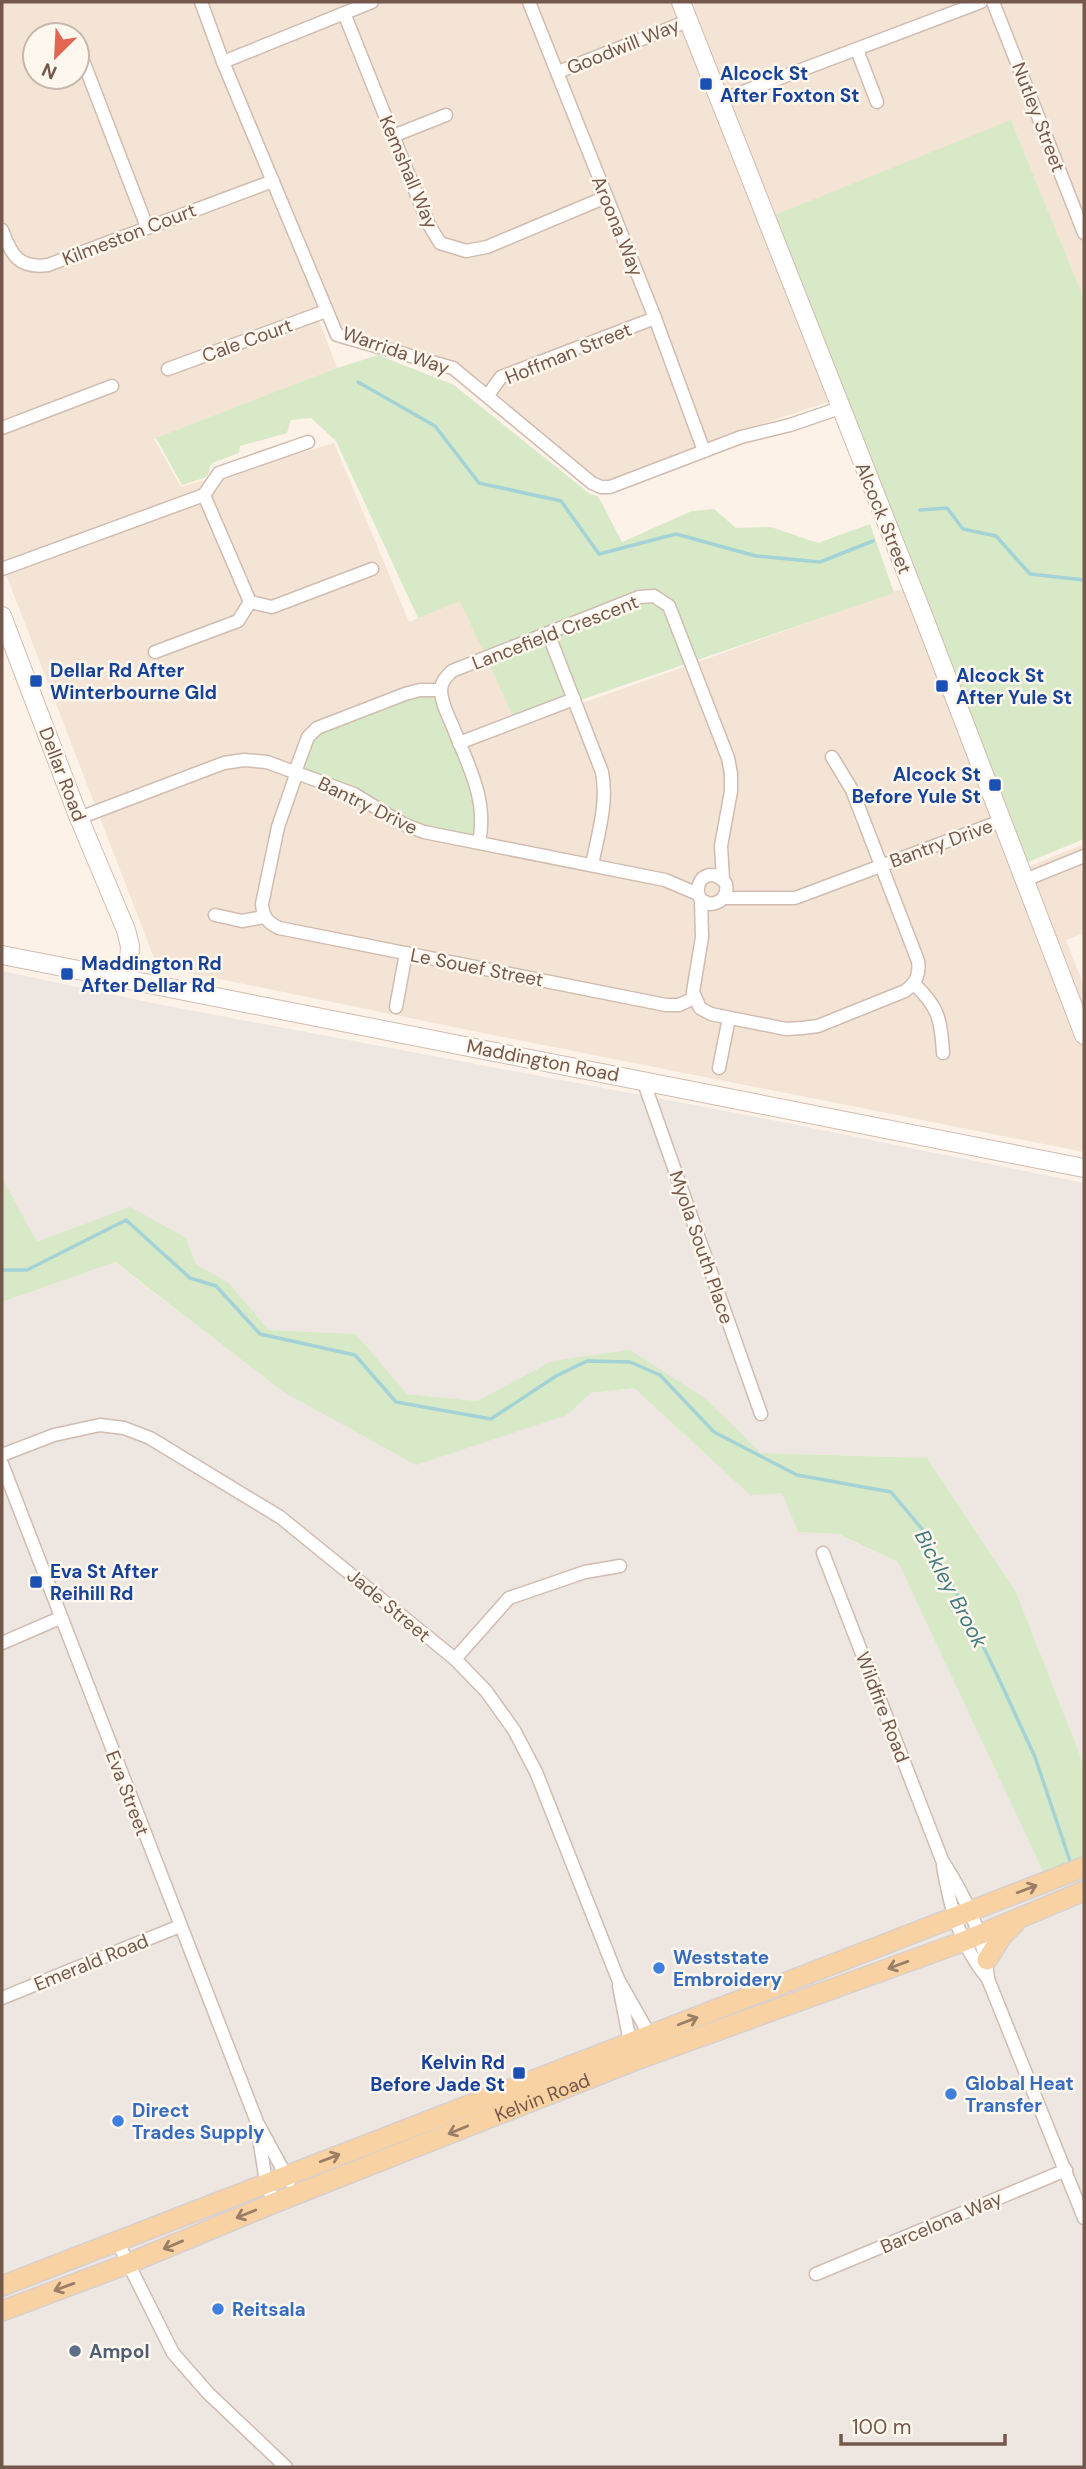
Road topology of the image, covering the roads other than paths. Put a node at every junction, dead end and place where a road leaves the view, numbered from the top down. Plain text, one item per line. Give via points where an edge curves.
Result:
1 (201, 2) edge
2 (372, 2) edge
3 (529, 2) edge
4 (681, 2) edge
5 (981, 2) edge
6 (993, 2) edge
7 (344, 13) junction
8 (688, 20) junction
9 (857, 50) junction
10 (223, 61) junction
11 (558, 72) junction
12 (91, 82) edge
13 (719, 101) junction
14 (877, 102) dead end
15 (446, 115) dead end
16 (393, 136) junction
17 (273, 181) junction
18 (606, 197) junction
19 (146, 227) junction
20 (2, 230) edge
21 (1084, 233) edge
22 (326, 311) junction
23 (655, 318) junction
24 (169, 369) dead end
25 (112, 386) dead end
26 (488, 395) junction
27 (840, 408) junction
28 (2, 428) edge
29 (308, 442) dead end
30 (704, 452) junction
31 (204, 495) junction
32 (2, 569) edge
33 (372, 569) dead end
34 (250, 602) junction
35 (2, 616) edge
36 (548, 633) junction
37 (155, 652) dead end
38 (441, 691) junction
39 (574, 699) junction
40 (459, 743) junction
41 (832, 757) dead end
42 (296, 772) junction
43 (79, 818) junction
44 (1001, 821) junction
45 (479, 842) junction
46 (721, 846) junction
47 (1084, 856) edge
48 (592, 865) junction
49 (880, 866) junction
50 (703, 878) junction
51 (665, 880) junction
52 (1025, 880) junction
53 (724, 882) junction
54 (699, 897) junction
55 (760, 898) junction
56 (722, 900) junction
57 (215, 915) dead end
58 (264, 916) junction
59 (702, 937) junction
60 (406, 953) junction
61 (2, 955) edge
62 (121, 976) junction
63 (914, 984) junction
64 (694, 998) junction
65 (396, 1007) dead end
66 (729, 1018) junction
67 (1084, 1035) edge
68 (943, 1053) dead end
69 (719, 1068) dead end
70 (643, 1080) junction
71 (1084, 1168) edge
72 (761, 1414) dead end
73 (2, 1455) edge
74 (2, 1464) edge
75 (823, 1553) dead end
76 (620, 1566) dead end
77 (60, 1618) junction
78 (2, 1643) edge
79 (454, 1660) junction
80 (1084, 1867) edge
81 (1084, 1891) edge
82 (962, 1914) junction
83 (1021, 1918) junction
84 (180, 1926) junction
85 (971, 1938) junction
86 (987, 1969) junction
87 (618, 1979) junction
88 (2, 1998) edge
89 (654, 2044) junction
90 (633, 2052) junction
91 (509, 2089) junction
92 (539, 2098) junction
93 (257, 2122) junction
94 (1066, 2170) junction
95 (286, 2174) junction
96 (266, 2182) junction
97 (295, 2194) junction
98 (274, 2203) junction
99 (1084, 2218) edge
100 (117, 2241) junction
101 (127, 2264) junction
102 (816, 2274) dead end
103 (2, 2286) edge
104 (2, 2311) edge
105 (286, 2467) edge

1 - 10 street, Warrida Way
2 - 7 street
3 - 11 street, Aroona Way
4 - 8 main road, Alcock Street
5 - 9 street
6 - 21 street, Nutley Street
7 - 10 street
7 - 16 street, Kemshall Way
8 - 11 street, Goodwill Way
8 - 13 main road, Alcock Street
9 - 13 street
9 - 14 street
10 - 17 street, Warrida Way
11 - 18 street, Aroona Way
12 - 19 street
13 - 27 main road, Alcock Street
15 - 16 street
16 - 18 street, Kemshall Way via 428,223 440,243 453,247 467,251 487,247
17 - 19 street, Kilmeston Court
17 - 22 street, Warrida Way
18 - 23 street, Aroona Way
19 - 20 street, Kilmeston Court via 37,266 19,261
22 - 24 street, Cale Court
22 - 26 street, Warrida Way via 337,335 453,368
23 - 26 street, Hoffman Street via 501,377
23 - 30 street, Aroona Way
25 - 28 street
26 - 30 street, Warrida Way via 601,487
27 - 30 street, Warrida Way
27 - 44 main road, Alcock Street
29 - 31 street via 219,473
31 - 32 street
31 - 34 street
33 - 34 street via 272,607
34 - 37 street via 238,621
35 - 43 main road, Dellar Road
36 - 38 street, Lancefield Crescent via 452,671
36 - 39 street
36 - 46 street, Lancefield Crescent via 639,597 654,596 669,606 728,758 731,791
38 - 40 street
38 - 42 street via 405,694 317,728 308,737
39 - 40 street
39 - 48 street via 604,785
40 - 45 street via 483,814
41 - 49 street via 852,790
42 - 43 street, Bantry Drive via 267,762 224,763
42 - 45 street, Bantry Drive via 354,794 413,828
42 - 58 street via 278,827 262,904
43 - 62 main road, Dellar Road via 126,930 130,946
44 - 49 street, Bantry Drive
44 - 52 main road, Alcock Street
45 - 48 street, Bantry Drive
46 - 50 street, Lancefield Crescent
46 - 53 street, Lancefield Crescent
47 - 52 street
48 - 51 street, Bantry Drive
49 - 55 street, Bantry Drive via 795,898
49 - 63 street via 918,961 920,970
50 - 51 street, Bantry Drive
50 - 53 street via 715,875
50 - 54 street
51 - 54 street, Bantry Drive
52 - 67 main road, Alcock Street
53 - 55 street, Bantry Drive
53 - 56 street
54 - 56 street via 710,904
54 - 59 street
55 - 56 street, Bantry Drive
56 - 59 street
57 - 58 street via 242,921
58 - 60 street, Le Souef Street via 279,928
59 - 64 street
60 - 64 street, Le Souef Street via 666,1005
60 - 65 street
61 - 62 main road, Maddington Road
62 - 70 main road, Maddington Road
63 - 66 street via 810,1027 786,1029
63 - 68 street via 938,1014
64 - 66 street via 705,1011
66 - 69 street
70 - 71 main road, Maddington Road
70 - 72 street, Myola South Place
73 - 79 street, Jade Street via 54,1435 100,1425 150,1438 280,1517
74 - 77 street, Eva Street
75 - 82 street, Wildfire Road
76 - 79 street via 585,1572 509,1598
77 - 78 street
77 - 84 street, Eva Street
79 - 87 street, Jade Street via 514,1730 536,1772
82 -> 80 main road, Kelvin Road
81 - 83 main road, Kelvin Road
82 - 85 street, Wildfire Road
89 -> 82 main road, Kelvin Road
83 - 85 main road, Kelvin Road
83 - 86 main road via 1002,1936
84 - 88 street, Emerald Road
84 - 93 street, Eva Street
85 - 86 street, Wildfire Road
85 - 86 street, Wildfire Road via 974,1962
85 -> 89 main road, Kelvin Road
86 - 94 street, Wildfire Road
87 - 89 street, Jade Street
87 - 90 street, Jade Street
89 - 90 main road, Kelvin Road
90 - 91 main road, Kelvin Road
90 - 92 main road, Kelvin Road
91 - 92 main road via 529,2088
95 -> 91 main road, Kelvin Road
92 -> 97 main road, Kelvin Road
93 - 95 street, Eva Street
93 - 96 street, Eva Street
94 - 99 street, Wildfire Road
94 - 102 street, Barcelona Way
95 - 96 main road, Kelvin Road
95 - 97 street, Eva Street
96 - 98 street, Eva Street
96 - 100 main road, Kelvin Road
97 - 98 main road, Kelvin Road
98 -> 101 main road, Kelvin Road
100 - 101 street
100 - 103 main road, Kelvin Road
101 -> 104 main road, Kelvin Road
101 - 105 street via 173,2353

